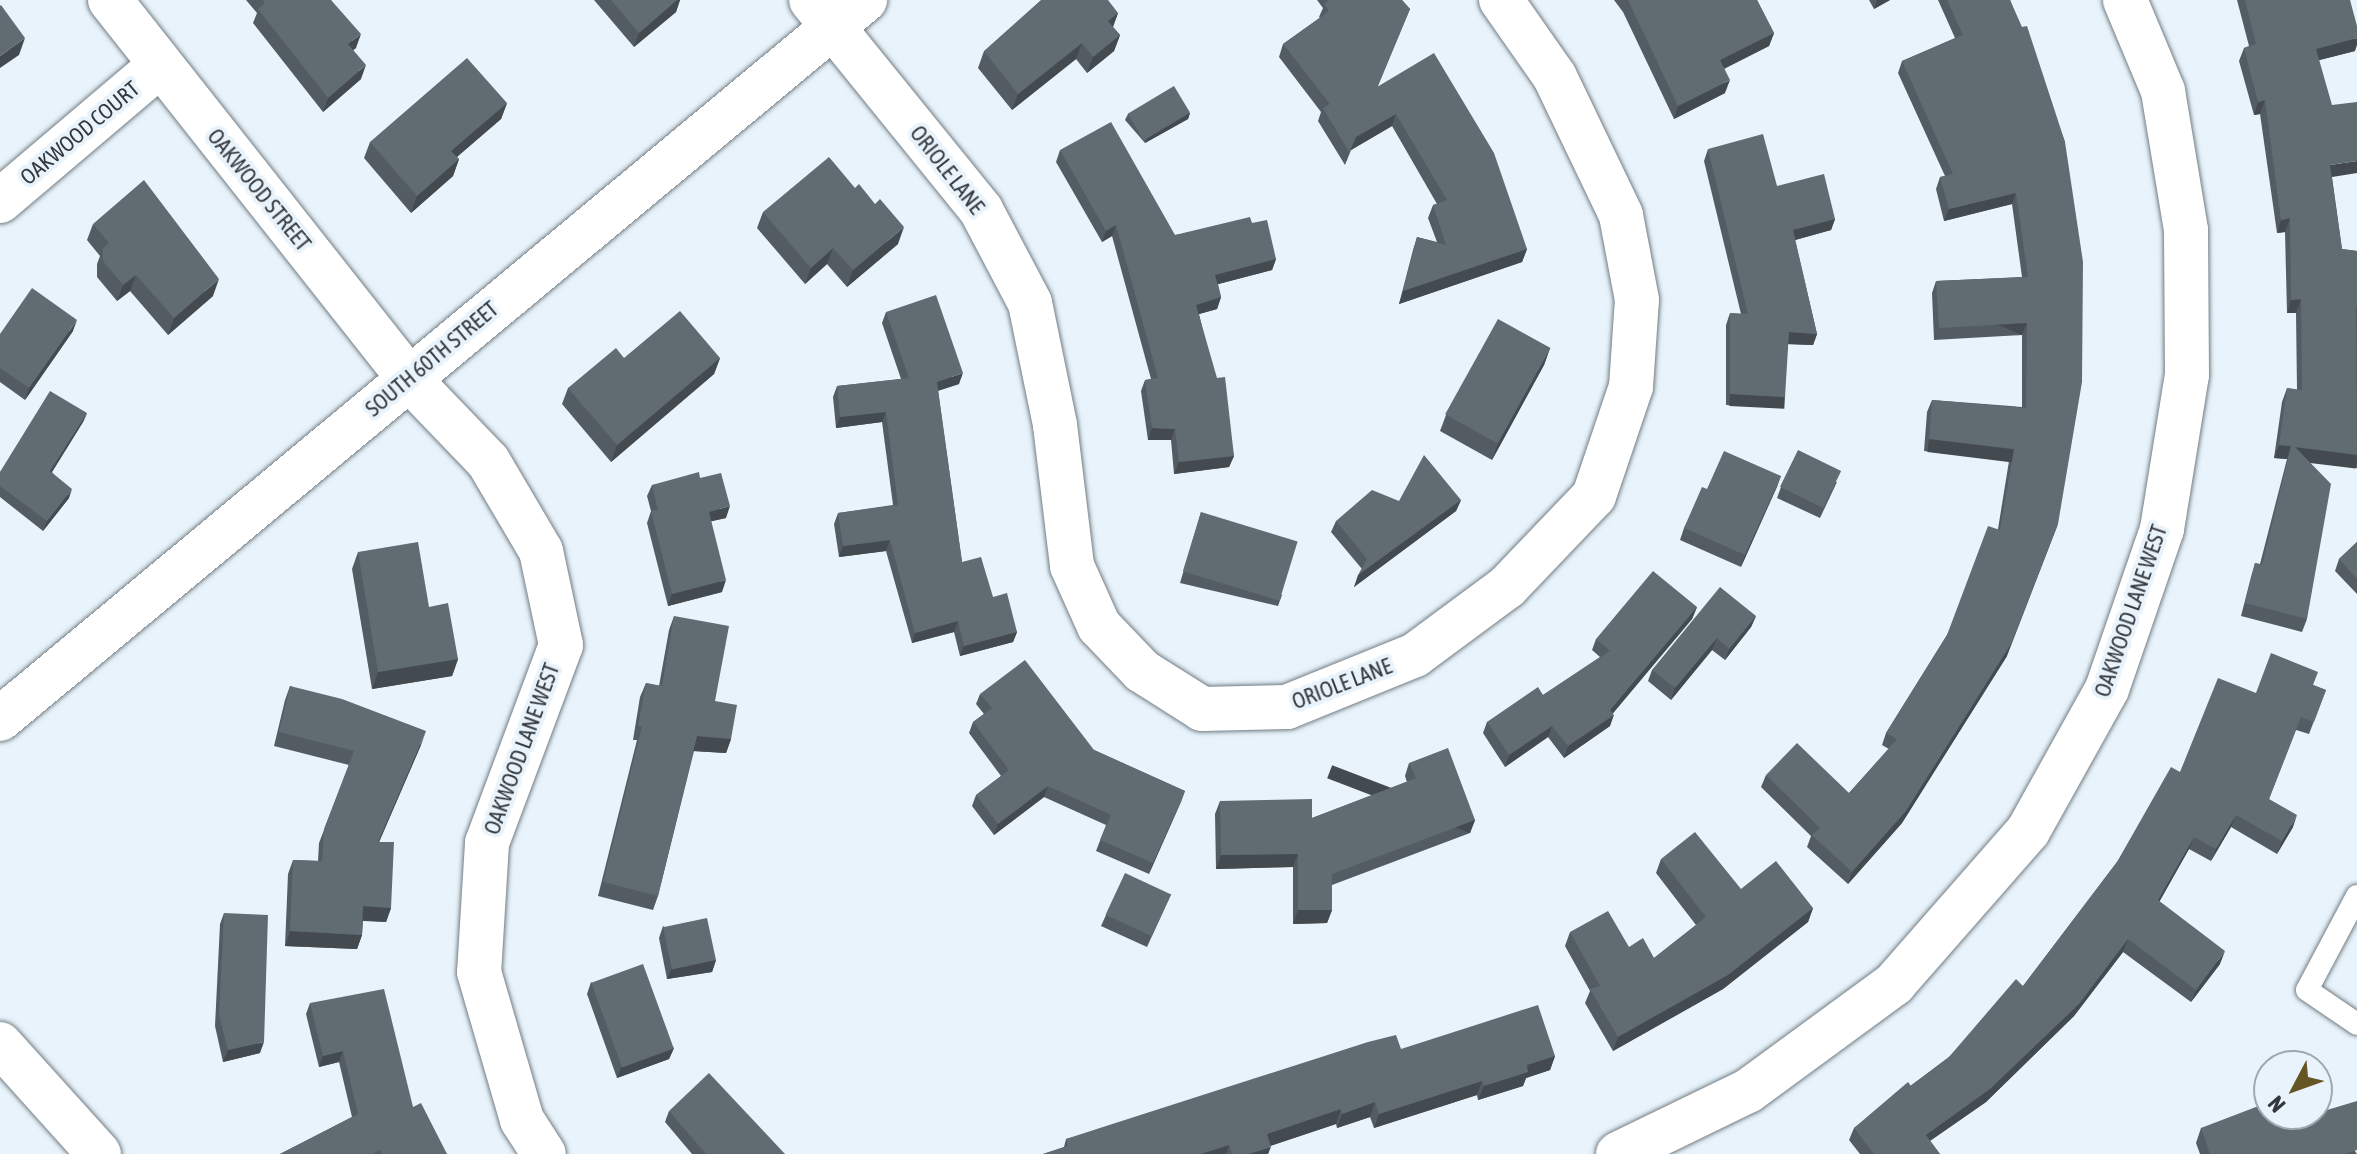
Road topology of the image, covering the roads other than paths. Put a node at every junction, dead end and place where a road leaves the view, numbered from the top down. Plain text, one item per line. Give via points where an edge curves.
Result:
1 (110, 0) edge
2 (1501, 0) edge
3 (2125, 0) edge
4 (837, 9) edge
5 (159, 66) junction
6 (0, 201) edge
7 (409, 379) junction
8 (0, 719) edge
9 (2357, 896) edge
10 (2357, 1024) edge
11 (0, 1044) edge
12 (99, 1154) edge
13 (544, 1154) edge
14 (1618, 1154) edge

1 - 5 street, OAKWOOD STREET
2 - 4 street, ORIOLE LANE via 1555,77 1621,215 1637,300 1631,387 1594,496 1507,587 1415,655 1287,707 1202,709 1142,671 1099,626 1072,566 1055,425 1030,303 981,210
3 - 14 street, OAKWOOD LANE WEST via 2163,91 2186,230 2187,375 2162,529 2107,689 2028,831 1894,984 1748,1091
4 - 7 street, SOUTH 60TH STREET
5 - 6 street, OAKWOOD COURT
5 - 7 street, OAKWOOD STREET
7 - 8 street, SOUTH 60TH STREET
7 - 13 street, OAKWOOD LANE WEST via 488,461 541,551 561,645 487,843 479,972 522,1120
9 - 10 lane via 2307,990
11 - 12 street

